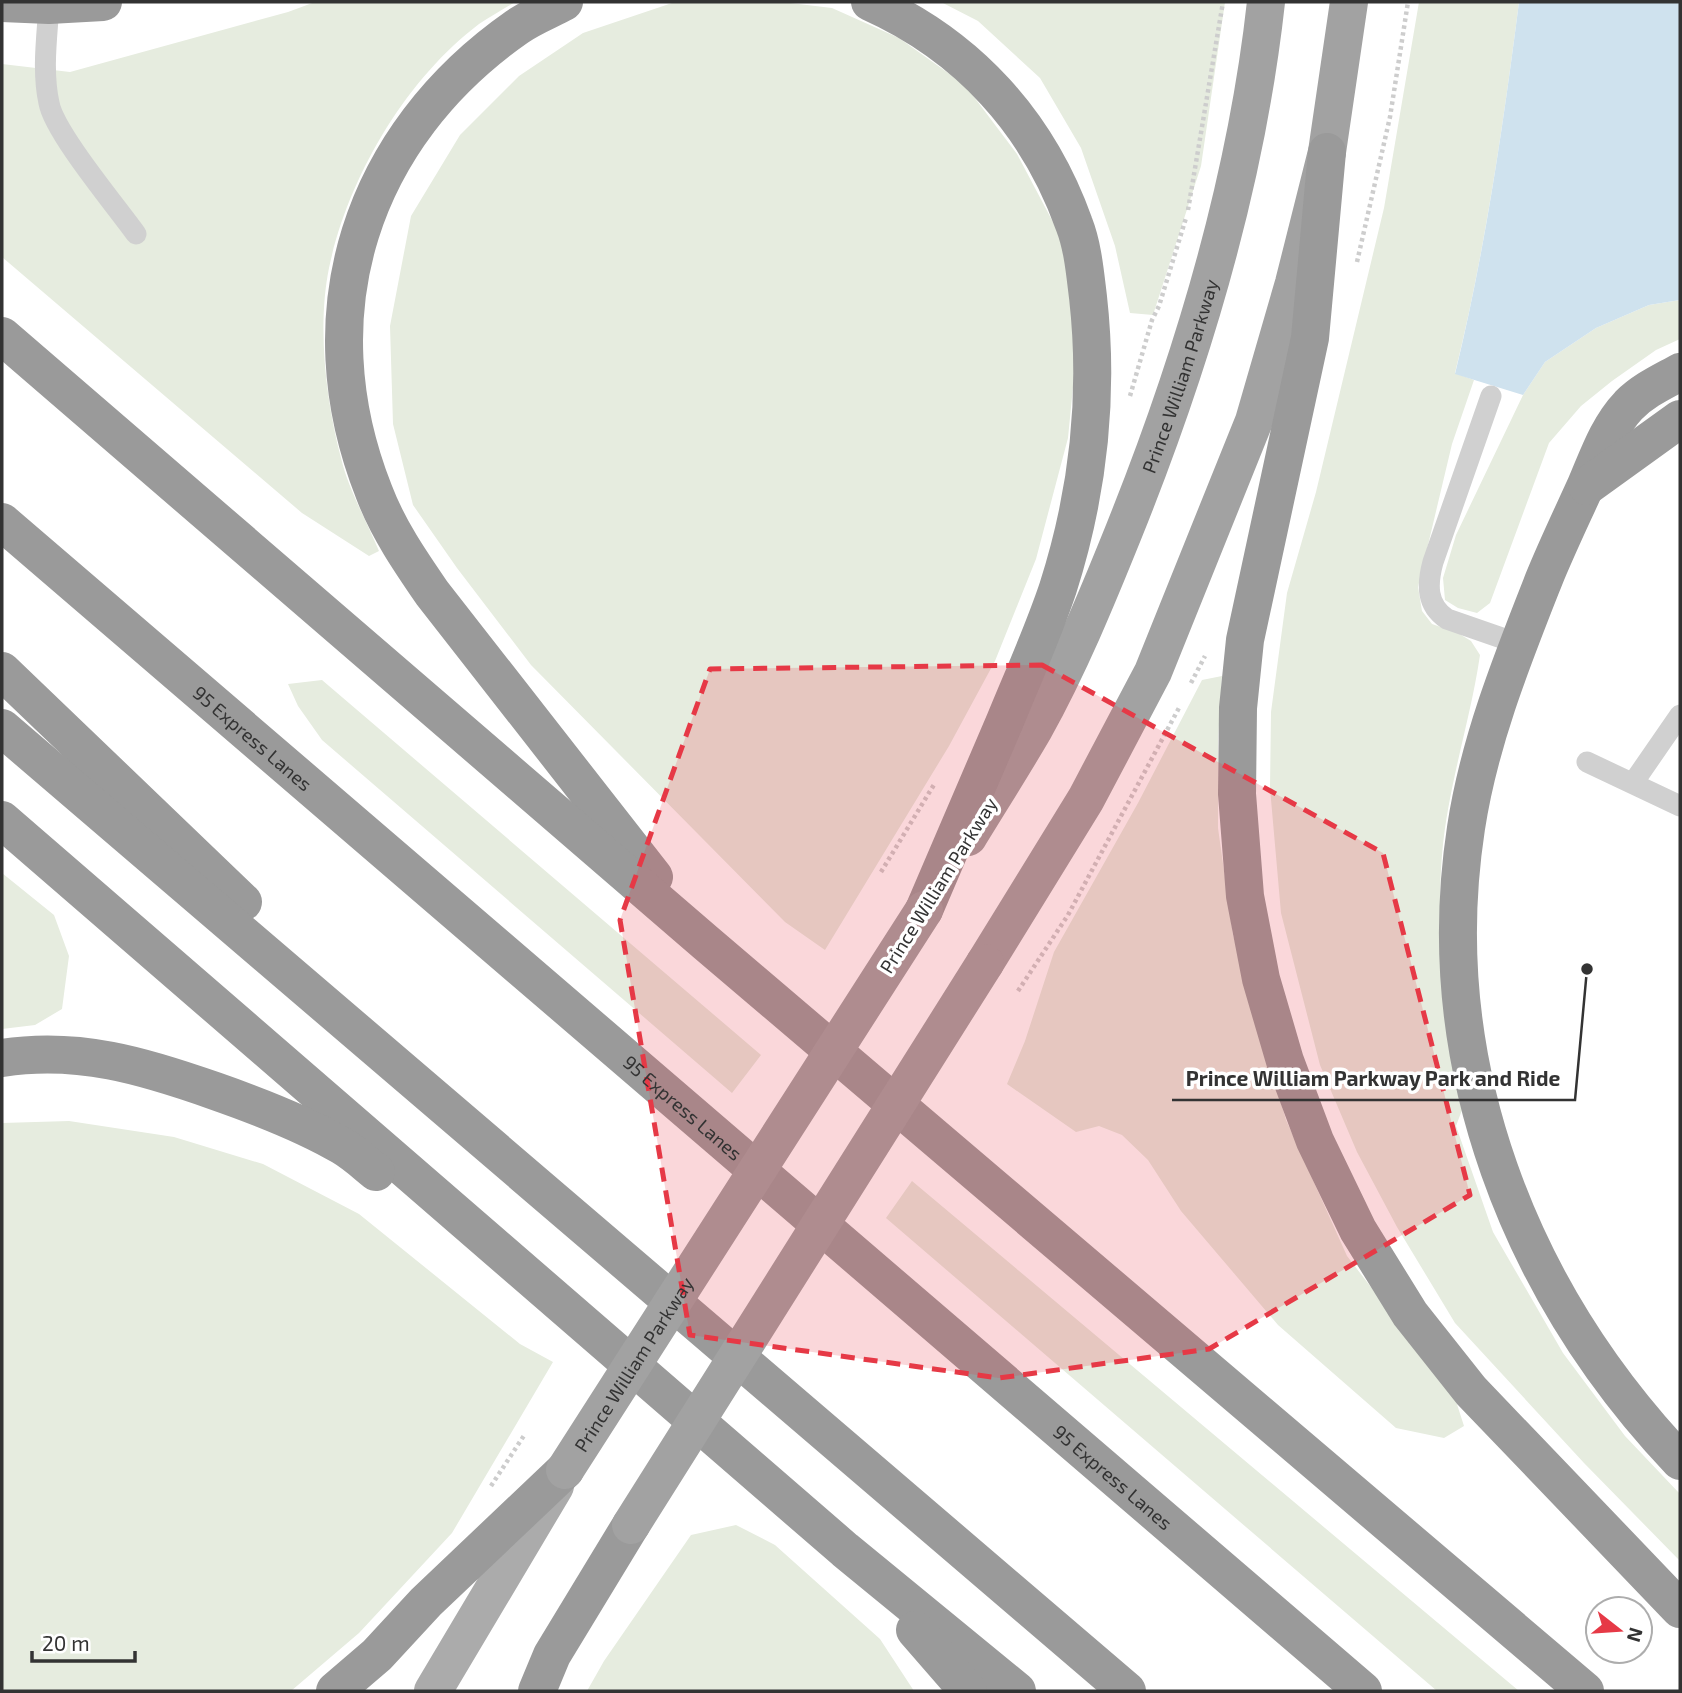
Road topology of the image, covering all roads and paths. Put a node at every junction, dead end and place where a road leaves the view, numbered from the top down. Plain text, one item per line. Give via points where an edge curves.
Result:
1 (103, 2) edge
2 (564, 2) edge
3 (870, 2) edge
4 (1223, 2) edge
5 (1266, 2) edge
6 (1349, 2) edge
7 (2, 3) edge
8 (49, 5) junction
9 (1327, 152) junction
10 (136, 233) dead end
11 (2, 336) edge
12 (1680, 372) edge
13 (1492, 396) dead end
14 (1129, 399) dead end
15 (1680, 419) edge
16 (1585, 487) junction
17 (2, 522) edge
18 (1519, 644) junction
19 (2, 671) edge
20 (1680, 715) edge
21 (2, 728) edge
22 (1587, 762) dead end
23 (1633, 783) junction
24 (1680, 806) edge
25 (2, 820) edge
26 (924, 910) junction
27 (705, 942) junction
28 (2, 1058) edge
29 (536, 1184) junction
30 (547, 1292) junction
31 (1680, 1461) edge
32 (565, 1470) junction
33 (631, 1525) junction
34 (845, 1550) junction
35 (1680, 1609) edge
36 (335, 1691) edge
37 (433, 1691) edge
38 (522, 1691) edge
39 (537, 1691) edge
40 (968, 1691) edge
41 (1017, 1691) edge
42 (1127, 1691) edge
43 (1363, 1691) edge
44 (1585, 1691) edge

1 - 8 highway
2 - 27 highway via 520,25 477,57 439,95 394,156 366,214 351,265 344,318 345,372 356,437 374,493 399,545
3 - 26 highway via 901,15 947,45 988,82 1024,125 1053,174 1075,226 1092,338 1092,409 1085,471 1058,587
4 - 14 path via 1188,212
5 - 26 highway, Prince William Parkway via 1234,187 1212,278 1157,450 1097,600 1035,727
6 - 9 highway
7 - 8 highway
8 - 10 lane via 49,106
9 - 33 highway, bridge via 1254,421 1153,672 1086,799
9 - 35 highway via 1310,338 1245,640 1238,708 1237,794 1245,895 1261,979 1315,1141 1358,1230 1410,1314 1471,1391
11 - 27 highway
12 - 16 highway via 1629,405 1606,436
13 - 18 lane via 1433,562 1429,591 1432,605 1447,619
15 - 16 highway
16 - 18 highway
17 - 43 highway, 95 Express Lanes
18 - 31 highway via 1479,763 1466,829 1458,924 1460,998 1470,1070 1514,1211 1557,1295 1605,1370
19 - 29 highway
20 - 23 lane
21 - 29 highway
22 - 23 lane
23 - 24 lane
25 - 30 highway
26 - 32 highway, Prince William Parkway, bridge
27 - 44 highway
28 - 30 highway via 69,1055 112,1059 264,1109 342,1146 417,1204
29 - 42 highway
30 - 34 highway
32 - 36 highway
32 - 37 main road, Prince William Parkway
33 - 38 main road
33 - 39 highway via 552,1655
34 - 40 highway
34 - 41 highway

